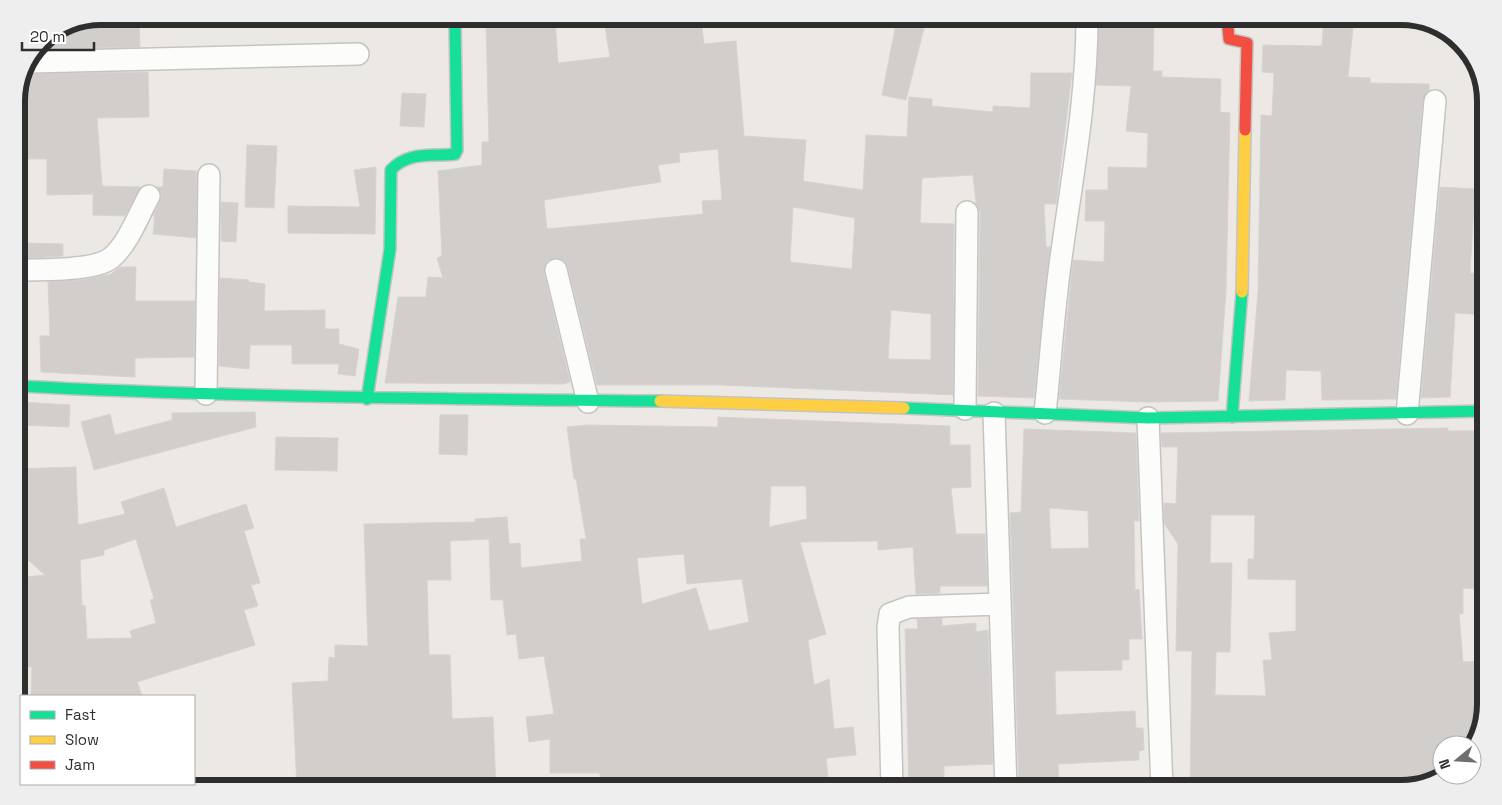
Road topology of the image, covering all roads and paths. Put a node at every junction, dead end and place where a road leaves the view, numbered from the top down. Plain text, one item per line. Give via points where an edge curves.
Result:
1 (455, 25) edge
2 (1087, 25) edge
3 (1227, 25) edge
4 (358, 54) dead end
5 (36, 62) edge
6 (1436, 101) dead end
7 (209, 175) dead end
8 (149, 196) dead end
9 (967, 212) dead end
10 (25, 270) edge
11 (556, 270) dead end
12 (25, 386) edge
13 (206, 394) junction
14 (367, 399) junction
15 (588, 402) junction
16 (965, 410) junction
17 (1477, 411) edge
18 (994, 413) junction
19 (1045, 413) junction
20 (1407, 414) junction
21 (1232, 417) junction
22 (1148, 418) junction
23 (1000, 604) junction
24 (892, 780) edge
25 (1006, 780) edge
26 (1162, 780) edge

1 - 14 street via 457,150 454,154 402,159 391,170 388,265
2 - 19 street via 1080,125 1059,274
3 - 21 street via 1228,39 1247,43 1242,292
4 - 5 street
6 - 20 street
7 - 13 street
8 - 10 street via 122,244 109,260 68,270
9 - 16 street
11 - 15 street
12 - 13 street
13 - 14 street
14 - 15 street
15 - 16 street via 719,401
16 - 18 street
17 - 20 street
18 - 19 street
18 - 23 street
19 - 22 street
20 - 21 street
21 - 22 street
22 - 26 street
23 - 24 street via 909,608 890,614
23 - 25 street

